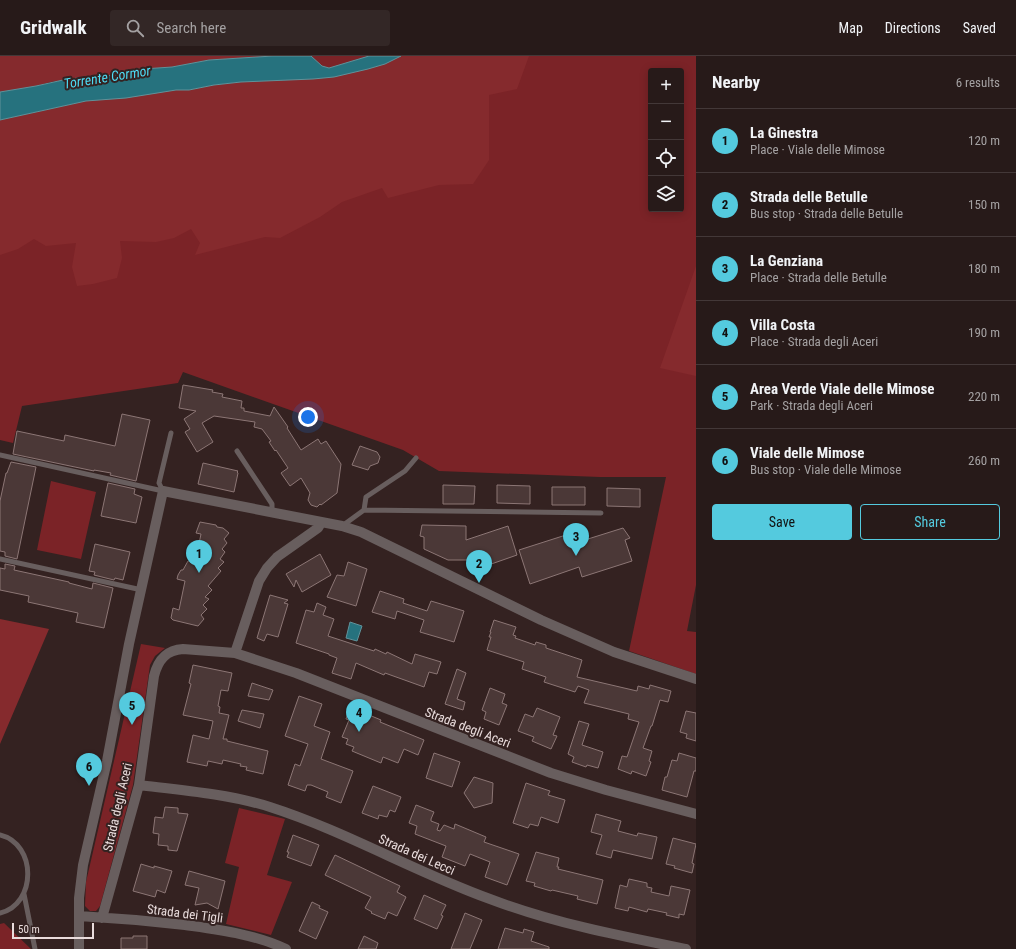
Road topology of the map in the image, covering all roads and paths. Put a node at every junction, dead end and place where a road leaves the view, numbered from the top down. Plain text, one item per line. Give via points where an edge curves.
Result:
1 (171, 433) dead end
2 (237, 451) dead end
3 (0, 455) edge
4 (416, 458) dead end
5 (163, 491) junction
6 (364, 510) junction
7 (272, 513) junction
8 (601, 513) dead end
9 (321, 522) junction
10 (342, 526) junction
11 (0, 559) edge
12 (142, 590) junction
13 (235, 653) junction
14 (696, 679) edge
15 (139, 785) junction
16 (696, 814) edge
17 (0, 835) edge
18 (24, 894) junction
19 (0, 913) edge
20 (79, 916) junction
21 (102, 918) junction
22 (35, 949) edge
23 (79, 949) edge
24 (286, 949) edge
25 (686, 949) edge

1 - 5 lane via 159,484
2 - 7 lane via 272,504
3 - 5 lane
4 - 6 lane via 405,471 366,497
5 - 7 street
5 - 12 street
6 - 8 lane
6 - 10 lane
7 - 9 street
9 - 10 street
9 - 13 street via 318,528 277,557 266,568 259,581
10 - 14 street via 361,532 541,620 614,652
11 - 12 lane
12 - 20 street via 83,866
13 - 15 street, Strada degli Aceri via 176,649 161,659 154,676
13 - 16 street, Strada degli Aceri via 296,673 551,773
15 - 21 street, Strada degli Aceri
15 - 25 street, Strada dei Lecci via 221,796 268,807 308,820 490,899 545,917 619,936
17 - 18 lane via 16,844 24,854 28,881
18 - 19 lane via 15,905
18 - 22 lane
20 - 21 street, Strada dei Tigli
20 - 23 street
21 - 24 street, Strada dei Tigli via 224,930 268,941

